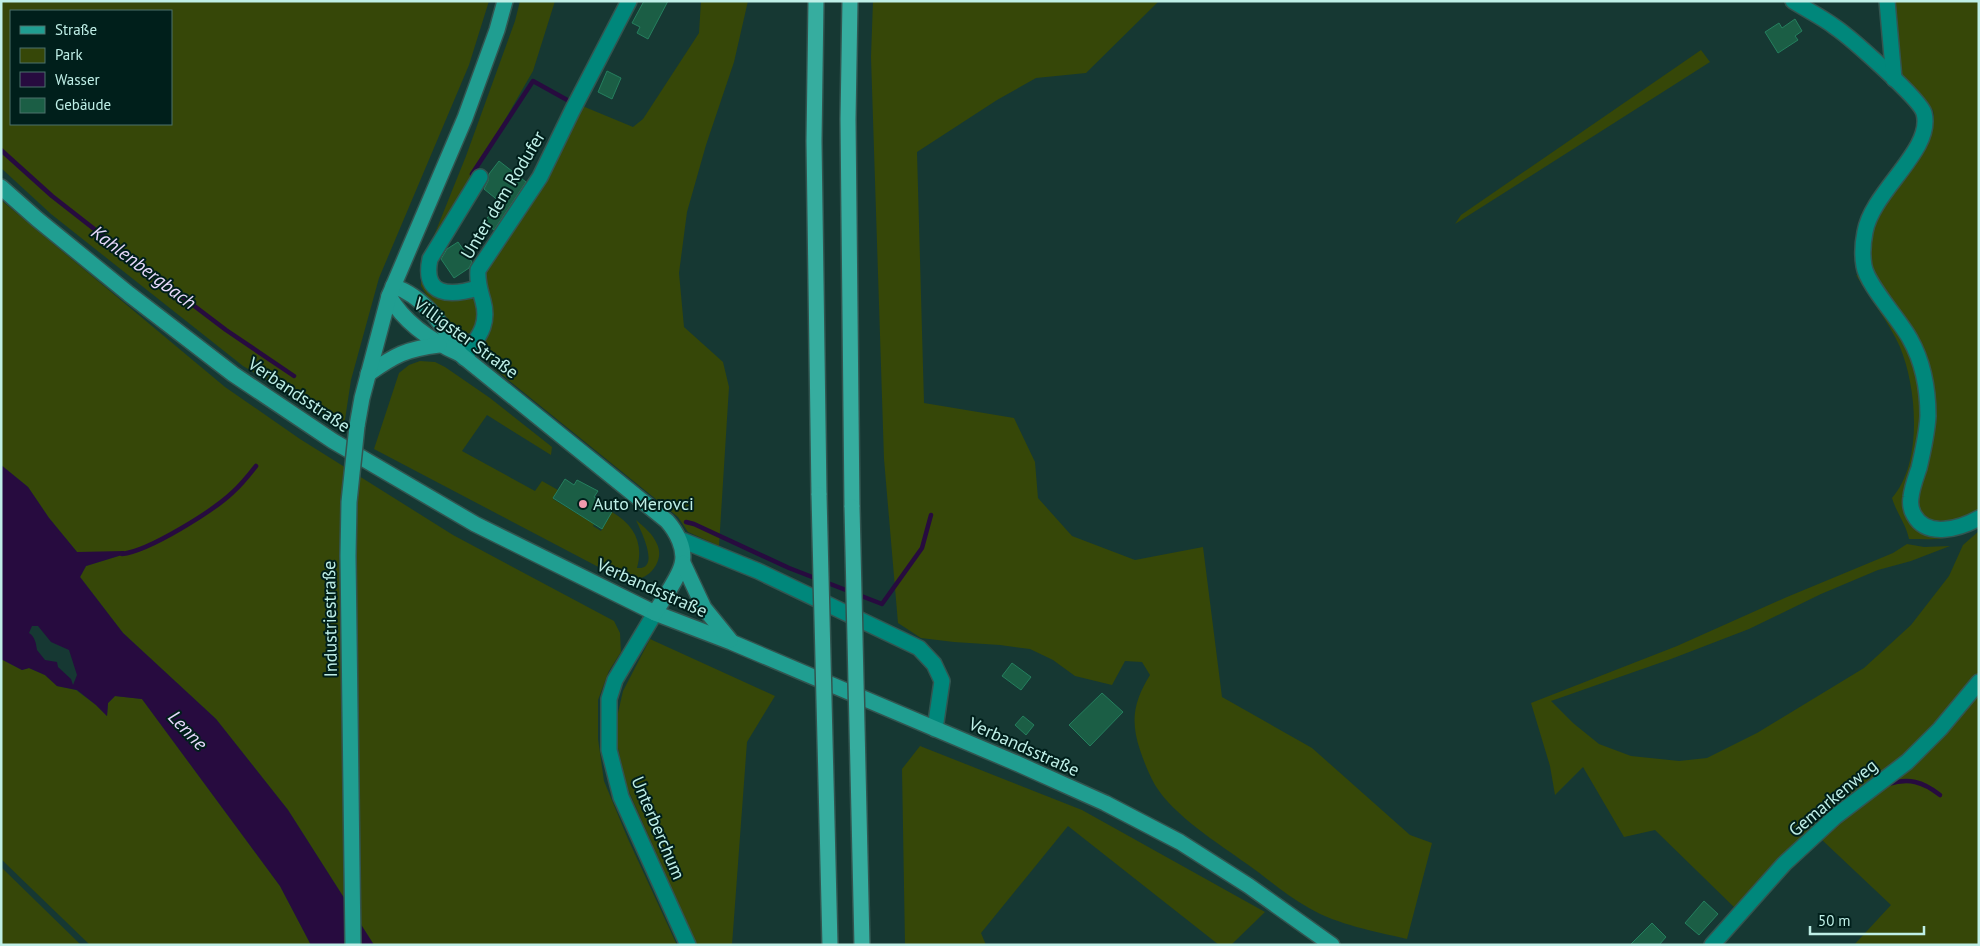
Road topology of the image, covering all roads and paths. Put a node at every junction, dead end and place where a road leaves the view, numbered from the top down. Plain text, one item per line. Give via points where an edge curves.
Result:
1 (504, 1) edge
2 (630, 1) edge
3 (816, 1) edge
4 (850, 1) edge
5 (1793, 1) edge
6 (1888, 1) edge
7 (1894, 79) junction
8 (480, 177) dead end
9 (1, 187) edge
10 (478, 288) junction
11 (391, 291) junction
12 (439, 345) junction
13 (462, 356) junction
14 (368, 374) junction
15 (1979, 518) edge
16 (679, 539) junction
17 (682, 563) junction
18 (655, 613) junction
19 (731, 642) junction
20 (1979, 682) edge
21 (935, 729) junction
22 (353, 945) edge
23 (688, 945) edge
24 (830, 945) edge
25 (862, 945) edge
26 (1332, 945) edge
27 (1712, 945) edge

1 - 11 main road via 497,30 465,118
2 - 10 street, Unter dem Rodufer via 540,178 478,270
3 - 24 highway, bridge via 814,160
4 - 25 highway, bridge via 852,507
5 - 7 street via 1834,26
6 - 7 street
7 - 15 street via 1920,105 1925,130 1921,142 1870,216 1864,243 1864,267 1909,338 1923,373 1928,416 1911,496 1914,515 1922,524 1943,530
8 - 10 street via 430,259 428,270 430,281 444,293
9 - 18 main road, Verbandsstraße via 129,294 232,374 333,441 475,524
10 - 13 street, Unter dem Rodufer via 485,323
11 - 12 main road, Villigster Straße via 398,312
11 - 13 main road via 405,290 422,302
11 - 14 main road, Industriestraße
12 - 13 main road, Villigster Straße
12 - 14 main road via 407,350
13 - 16 main road, Villigster Straße via 667,520
14 - 22 main road, Industriestraße, bridge via 357,426 349,502
16 - 17 main road, Villigster Straße
16 - 21 street via 758,571 919,648 934,664 942,681
17 - 18 main road
17 - 19 main road, Villigster Straße via 704,608
18 - 19 main road, Verbandsstraße
18 - 23 street, Unterberchum via 614,680 609,699 609,750 621,797
19 - 21 main road, Verbandsstraße
20 - 27 street, Gemarkenweg via 1940,730 1907,762 1836,816 1784,864
21 - 26 main road, Verbandsstraße via 1105,803 1180,842

